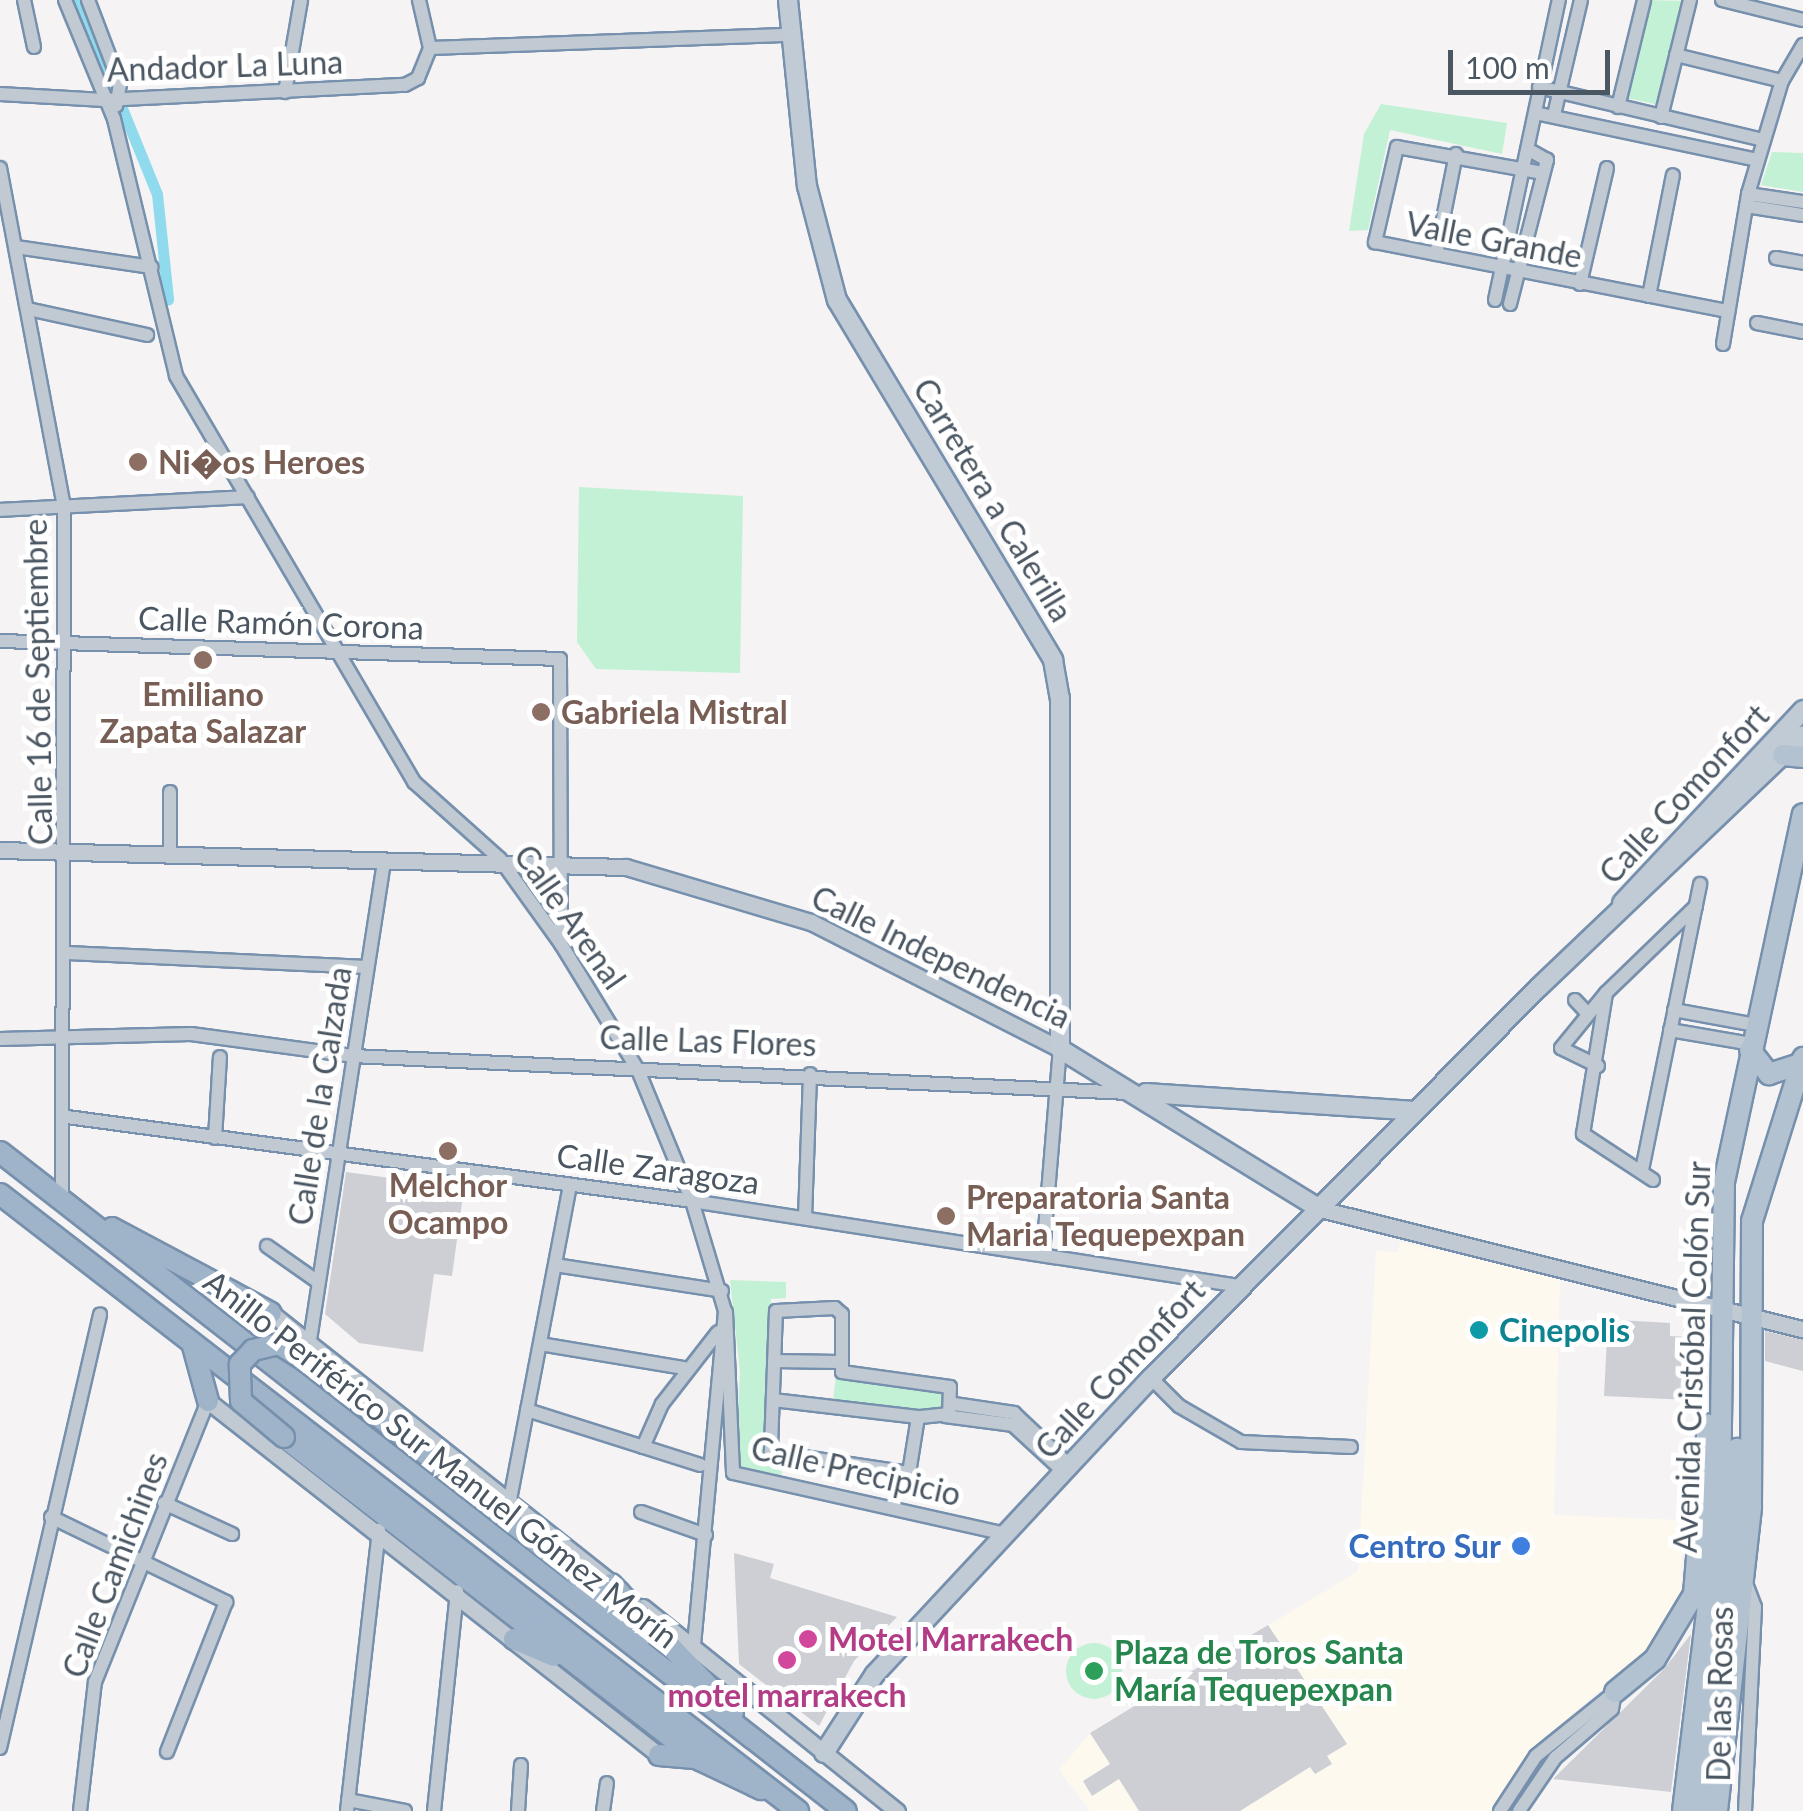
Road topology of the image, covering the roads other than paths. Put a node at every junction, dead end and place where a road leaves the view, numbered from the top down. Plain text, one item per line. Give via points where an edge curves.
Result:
1 (24, 0) edge
2 (65, 0) edge
3 (88, 0) edge
4 (301, 0) edge
5 (419, 0) edge
6 (788, 0) edge
7 (1559, 0) edge
8 (1581, 0) edge
9 (1644, 0) edge
10 (1690, 0) edge
11 (1722, 0) edge
12 (1803, 20) edge
13 (791, 35) junction
14 (1803, 45) edge
15 (95, 46) junction
16 (34, 47) dead end
17 (430, 48) junction
18 (1676, 55) junction
19 (1782, 82) junction
20 (1539, 87) junction
21 (285, 92) junction
22 (1559, 92) junction
23 (0, 94) edge
24 (111, 100) junction
25 (1618, 106) junction
26 (1534, 113) junction
27 (1554, 115) junction
28 (1661, 116) junction
29 (1764, 140) junction
30 (1529, 150) junction
31 (1456, 154) junction
32 (1758, 160) junction
33 (0, 168) edge
34 (1607, 168) dead end
35 (1525, 169) junction
36 (1543, 173) junction
37 (1674, 174) dead end
38 (1747, 200) junction
39 (1803, 202) edge
40 (1803, 214) edge
41 (16, 247) junction
42 (1436, 254) junction
43 (1776, 258) dead end
44 (1803, 263) edge
45 (152, 267) junction
46 (1503, 268) junction
47 (1519, 272) junction
48 (1580, 284) junction
49 (1649, 296) junction
50 (1495, 300) dead end
51 (1510, 304) dead end
52 (28, 309) junction
53 (1728, 310) junction
54 (1757, 323) dead end
55 (1803, 332) edge
56 (147, 334) dead end
57 (1723, 344) dead end
58 (248, 497) junction
59 (64, 507) junction
60 (0, 510) edge
61 (0, 641) edge
62 (66, 644) junction
63 (336, 652) junction
64 (1803, 710) edge
65 (1803, 736) edge
66 (1793, 756) edge
67 (170, 792) dead end
68 (1803, 814) edge
69 (1800, 836) edge
70 (0, 850) edge
71 (69, 851) junction
72 (170, 855) junction
73 (500, 859) junction
74 (384, 860) junction
75 (563, 860) junction
76 (1700, 884) dead end
77 (1696, 906) junction
78 (1610, 920) junction
79 (1659, 942) junction
80 (561, 944) junction
81 (68, 953) junction
82 (1686, 955) junction
83 (368, 967) junction
84 (1606, 994) junction
85 (1575, 1000) dead end
86 (1674, 1010) junction
87 (1587, 1014) junction
88 (1670, 1030) junction
89 (66, 1034) junction
90 (0, 1039) edge
91 (1752, 1040) junction
92 (1060, 1050) junction
93 (353, 1056) junction
94 (220, 1057) dead end
95 (1802, 1060) edge
96 (1598, 1066) junction
97 (638, 1070) junction
98 (810, 1074) junction
99 (1058, 1090) junction
100 (1142, 1093) junction
101 (1414, 1111) junction
102 (67, 1117) junction
103 (215, 1138) junction
104 (0, 1152) edge
105 (338, 1155) junction
106 (570, 1185) junction
107 (0, 1194) edge
108 (62, 1201) junction
109 (692, 1201) junction
110 (1320, 1209) junction
111 (806, 1218) junction
112 (267, 1246) dead end
113 (1044, 1254) junction
114 (555, 1265) junction
115 (318, 1282) junction
116 (1240, 1286) junction
117 (722, 1290) junction
118 (726, 1311) junction
119 (271, 1313) joint
120 (100, 1314) dead end
121 (1721, 1316) junction
122 (1746, 1320) junction
123 (1803, 1329) edge
124 (718, 1332) junction
125 (310, 1340) junction
126 (540, 1344) junction
127 (193, 1346) junction
128 (774, 1361) junction
129 (839, 1362) junction
130 (689, 1368) junction
131 (1152, 1378) junction
132 (773, 1400) junction
133 (208, 1401) junction
134 (528, 1410) junction
135 (950, 1410) junction
136 (918, 1417) junction
137 (644, 1447) junction
138 (1351, 1447) dead end
139 (700, 1465) dead end
140 (1067, 1469) junction
141 (164, 1503) junction
142 (510, 1506) junction
143 (641, 1512) dead end
144 (51, 1517) junction
145 (379, 1530) junction
146 (232, 1534) dead end
147 (1006, 1534) junction
148 (706, 1535) junction
149 (144, 1556) junction
150 (1744, 1578) junction
151 (612, 1584) junction
152 (457, 1590) junction
153 (514, 1638) junction
154 (694, 1645) junction
155 (582, 1668) junction
156 (1615, 1692) junction
157 (699, 1698) junction
158 (5, 1704) edge
159 (0, 1748) edge
160 (167, 1752) dead end
161 (824, 1754) junction
162 (659, 1755) joint
163 (776, 1757) junction
164 (689, 1765) junction
165 (522, 1766) dead end
166 (606, 1784) dead end
167 (773, 1791) junction
168 (348, 1806) edge
169 (794, 1809) edge
170 (80, 1811) edge
171 (405, 1811) edge
172 (434, 1811) edge
173 (518, 1811) edge
174 (603, 1811) edge
175 (846, 1811) edge
176 (897, 1811) edge
177 (1500, 1811) edge
178 (1519, 1811) edge
179 (1683, 1811) edge
180 (1701, 1811) edge
181 (1717, 1811) edge
182 (1746, 1811) edge

1 - 16 street
2 - 15 street, Calle Arenal
3 - 15 street, Calle Arenal
4 - 21 street
5 - 17 street
6 - 13 main road, Carretera a Calerilla
7 - 20 street
8 - 22 street
9 - 25 street
10 - 18 street
11 - 12 street
13 - 17 street
13 - 92 main road, Carretera a Calerilla via 807,186 837,300 1053,660 1060,698
14 - 19 street
15 - 24 street, Calle Arenal
15 - 24 street, Calle Arenal via 120,84
17 - 21 street, Andador La Luna via 414,83
18 - 19 street
18 - 28 street
19 - 29 street
20 - 22 street
20 - 26 street
21 - 24 street, Andador La Luna
22 - 25 street
22 - 27 street
23 - 24 street, Andador La Luna
24 - 45 street, Calle Arenal
25 - 28 street
26 - 27 street
26 - 30 street
27 - 32 street
28 - 29 street
29 - 32 street
30 - 35 street
30 - 36 street via 1547,160
31 - 35 street, Valle Grande
31 - 42 street
31 - 42 street, Valle Grande via 1397,147 1375,236 1380,246
32 - 38 street
33 - 41 street, Calle 16 de Septiembre
34 - 48 street
35 - 36 street, Valle Grande
35 - 46 street
36 - 47 street
37 - 49 street
38 - 39 street
38 - 40 street
38 - 53 street
41 - 45 street
41 - 52 street, Calle 16 de Septiembre
42 - 46 street, Valle Grande
43 - 44 street
45 - 58 street, Calle Arenal via 176,376
46 - 47 street, Valle Grande
46 - 50 street
47 - 48 street, Valle Grande
47 - 51 street
48 - 49 street, Valle Grande
49 - 53 street, Valle Grande
52 - 56 street
52 - 59 street, Calle 16 de Septiembre
53 - 57 street
54 - 55 street
58 - 59 street
58 - 63 street, Calle Arenal
59 - 60 street
59 - 62 street, Calle 16 de Septiembre
61 - 62 street, Calle Ramón Corona
62 - 63 street, Calle Ramón Corona
62 - 71 street, Calle 16 de Septiembre
63 - 73 street, Calle Arenal via 414,782
63 - 75 street, Calle Ramón Corona via 560,659
64 - 78 main road, Calle Comonfort via 1641,876
65 - 66 main road, Calle Comonfort
66 - 78 main road, Calle Comonfort
67 - 72 street
68 - 69 main road, Avenida Cristóbal Colón Sur
69 - 91 main road, Avenida Cristóbal Colón Sur
70 - 71 street, Calle Independencia
71 - 72 street, Calle Independencia
71 - 81 street, Calle 16 de Septiembre
72 - 74 street, Calle Independencia
73 - 74 street, Calle Independencia
73 - 75 street, Calle Independencia
73 - 80 street, Calle Arenal
74 - 83 street, Calle de la Calzada
75 - 80 street
75 - 92 street, Calle Independencia via 688,879 811,922
76 - 77 street
77 - 79 street
77 - 82 street
78 - 101 main road, Calle Comonfort
79 - 82 street
79 - 84 street
80 - 97 street, Calle Arenal
81 - 83 street
81 - 89 street, Calle 16 de Septiembre
82 - 86 street
83 - 93 street, Calle de la Calzada
84 - 87 street
84 - 96 street
85 - 87 street
86 - 88 street
86 - 91 street
87 - 96 street via 1561,1048
88 - 91 street
88 - 96 street via 1648,1175 1584,1137
89 - 90 street, Calle Las Flores
89 - 93 street, Calle Las Flores via 191,1034
89 - 102 street, Calle 16 de Septiembre
91 - 95 main road via 1775,1075
91 - 121 main road, Avenida Cristóbal Colón Sur via 1724,1182
92 - 99 street
92 - 100 main road, Calle Independencia
93 - 97 street, Calle Las Flores
93 - 105 street, Calle de la Calzada
94 - 103 street
95 - 122 main road, Avenida Cristóbal Colón Sur via 1758,1187
97 - 98 street, Calle Las Flores
97 - 109 street, Calle Arenal
98 - 99 street, Calle Las Flores
98 - 111 street
99 - 100 street, Calle Las Flores
99 - 113 street
100 - 101 main road, Calle Las Flores
100 - 110 main road, Calle Independencia
101 - 110 main road, Calle Comonfort
102 - 103 street, Calle Zaragoza
102 - 108 street, Calle 16 de Septiembre
103 - 105 street, Calle Zaragoza
104 - 108 highway, Anillo Periférico Sur Manuel Gómez Morín
105 - 106 street, Calle Zaragoza
105 - 115 street, Calle de la Calzada
106 - 109 street, Calle Zaragoza
106 - 114 street
107 - 127 highway, Anillo Periférico Sur Manuel Gómez Morín
108 - 119 highway
108 - 157 highway, Anillo Periférico Sur Manuel Gómez Morín
109 - 111 street, Calle Zaragoza
109 - 117 street, Calle Arenal
110 - 116 main road, Calle Comonfort
110 - 121 street, Calle Independencia
111 - 113 street, Calle Zaragoza
112 - 115 street
113 - 116 street, Calle Zaragoza
114 - 117 street
114 - 126 street
115 - 125 street, Calle de la Calzada
116 - 131 main road, Calle Comonfort
117 - 118 street, Calle Arenal
118 - 124 street
118 - 147 street, Calle Precipicio via 733,1473
119 - 125 street
120 - 144 street
121 - 122 street, Calle Independencia
121 - 156 main road via 1694,1594 1655,1659
121 - 179 main road, Avenida Cristóbal Colón Sur via 1720,1506 1698,1729
122 - 123 street, Calle Independencia
122 - 150 main road, Avenida Cristóbal Colón Sur via 1751,1507
122 - 180 main road via 1734,1525
124 - 130 street
124 - 148 street via 723,1381
125 - 142 street
126 - 130 street
126 - 134 street
127 - 133 highway
127 - 167 highway, Anillo Periférico Sur Manuel Gómez Morín
128 - 129 street
128 - 129 street via 777,1309 835,1308 842,1314
128 - 132 street
129 - 135 street via 843,1373 946,1384
130 - 137 street
131 - 138 street via 1179,1406 1241,1442
131 - 140 main road, Calle Comonfort
132 - 136 street
132 - 136 street via 774,1453 902,1475 910,1471
133 - 141 street, Calle Camichines
133 - 145 street
134 - 137 street, Calle Precipicio
134 - 142 street
135 - 136 street
135 - 140 street via 1022,1431
135 - 140 street via 1014,1413
137 - 139 street, Calle Precipicio
140 - 147 main road, Calle Comonfort
141 - 146 street
141 - 149 street, Calle Camichines
142 - 151 street
143 - 148 street
144 - 149 street
144 - 158 street
145 - 152 street
145 - 168 street
147 - 161 main road, Calle Comonfort via 875,1674
148 - 154 street
149 - 160 street via 226,1602
149 - 170 street, Calle Camichines via 96,1682
150 - 181 main road, Avenida Cristóbal Colón Sur
150 - 182 street, De las Rosas via 1755,1608
151 - 154 street
151 - 163 highway
152 - 153 street
152 - 172 street
153 - 155 highway
153 - 162 street
154 - 161 street
155 - 157 highway, bridge via 240,1402 240,1364 253,1350 278,1344 320,1370 568,1567
155 - 164 highway
156 - 177 street via 1536,1756
156 - 178 street via 1612,1709 1555,1758
157 - 163 highway, Anillo Periférico Sur Manuel Gómez Morín
158 - 159 street
161 - 176 street
162 - 164 highway
163 - 175 highway, Anillo Periférico Sur Manuel Gómez Morín
164 - 167 highway
165 - 173 street
166 - 174 street
167 - 169 highway, Anillo Periférico Sur Manuel Gómez Morín
168 - 171 street

